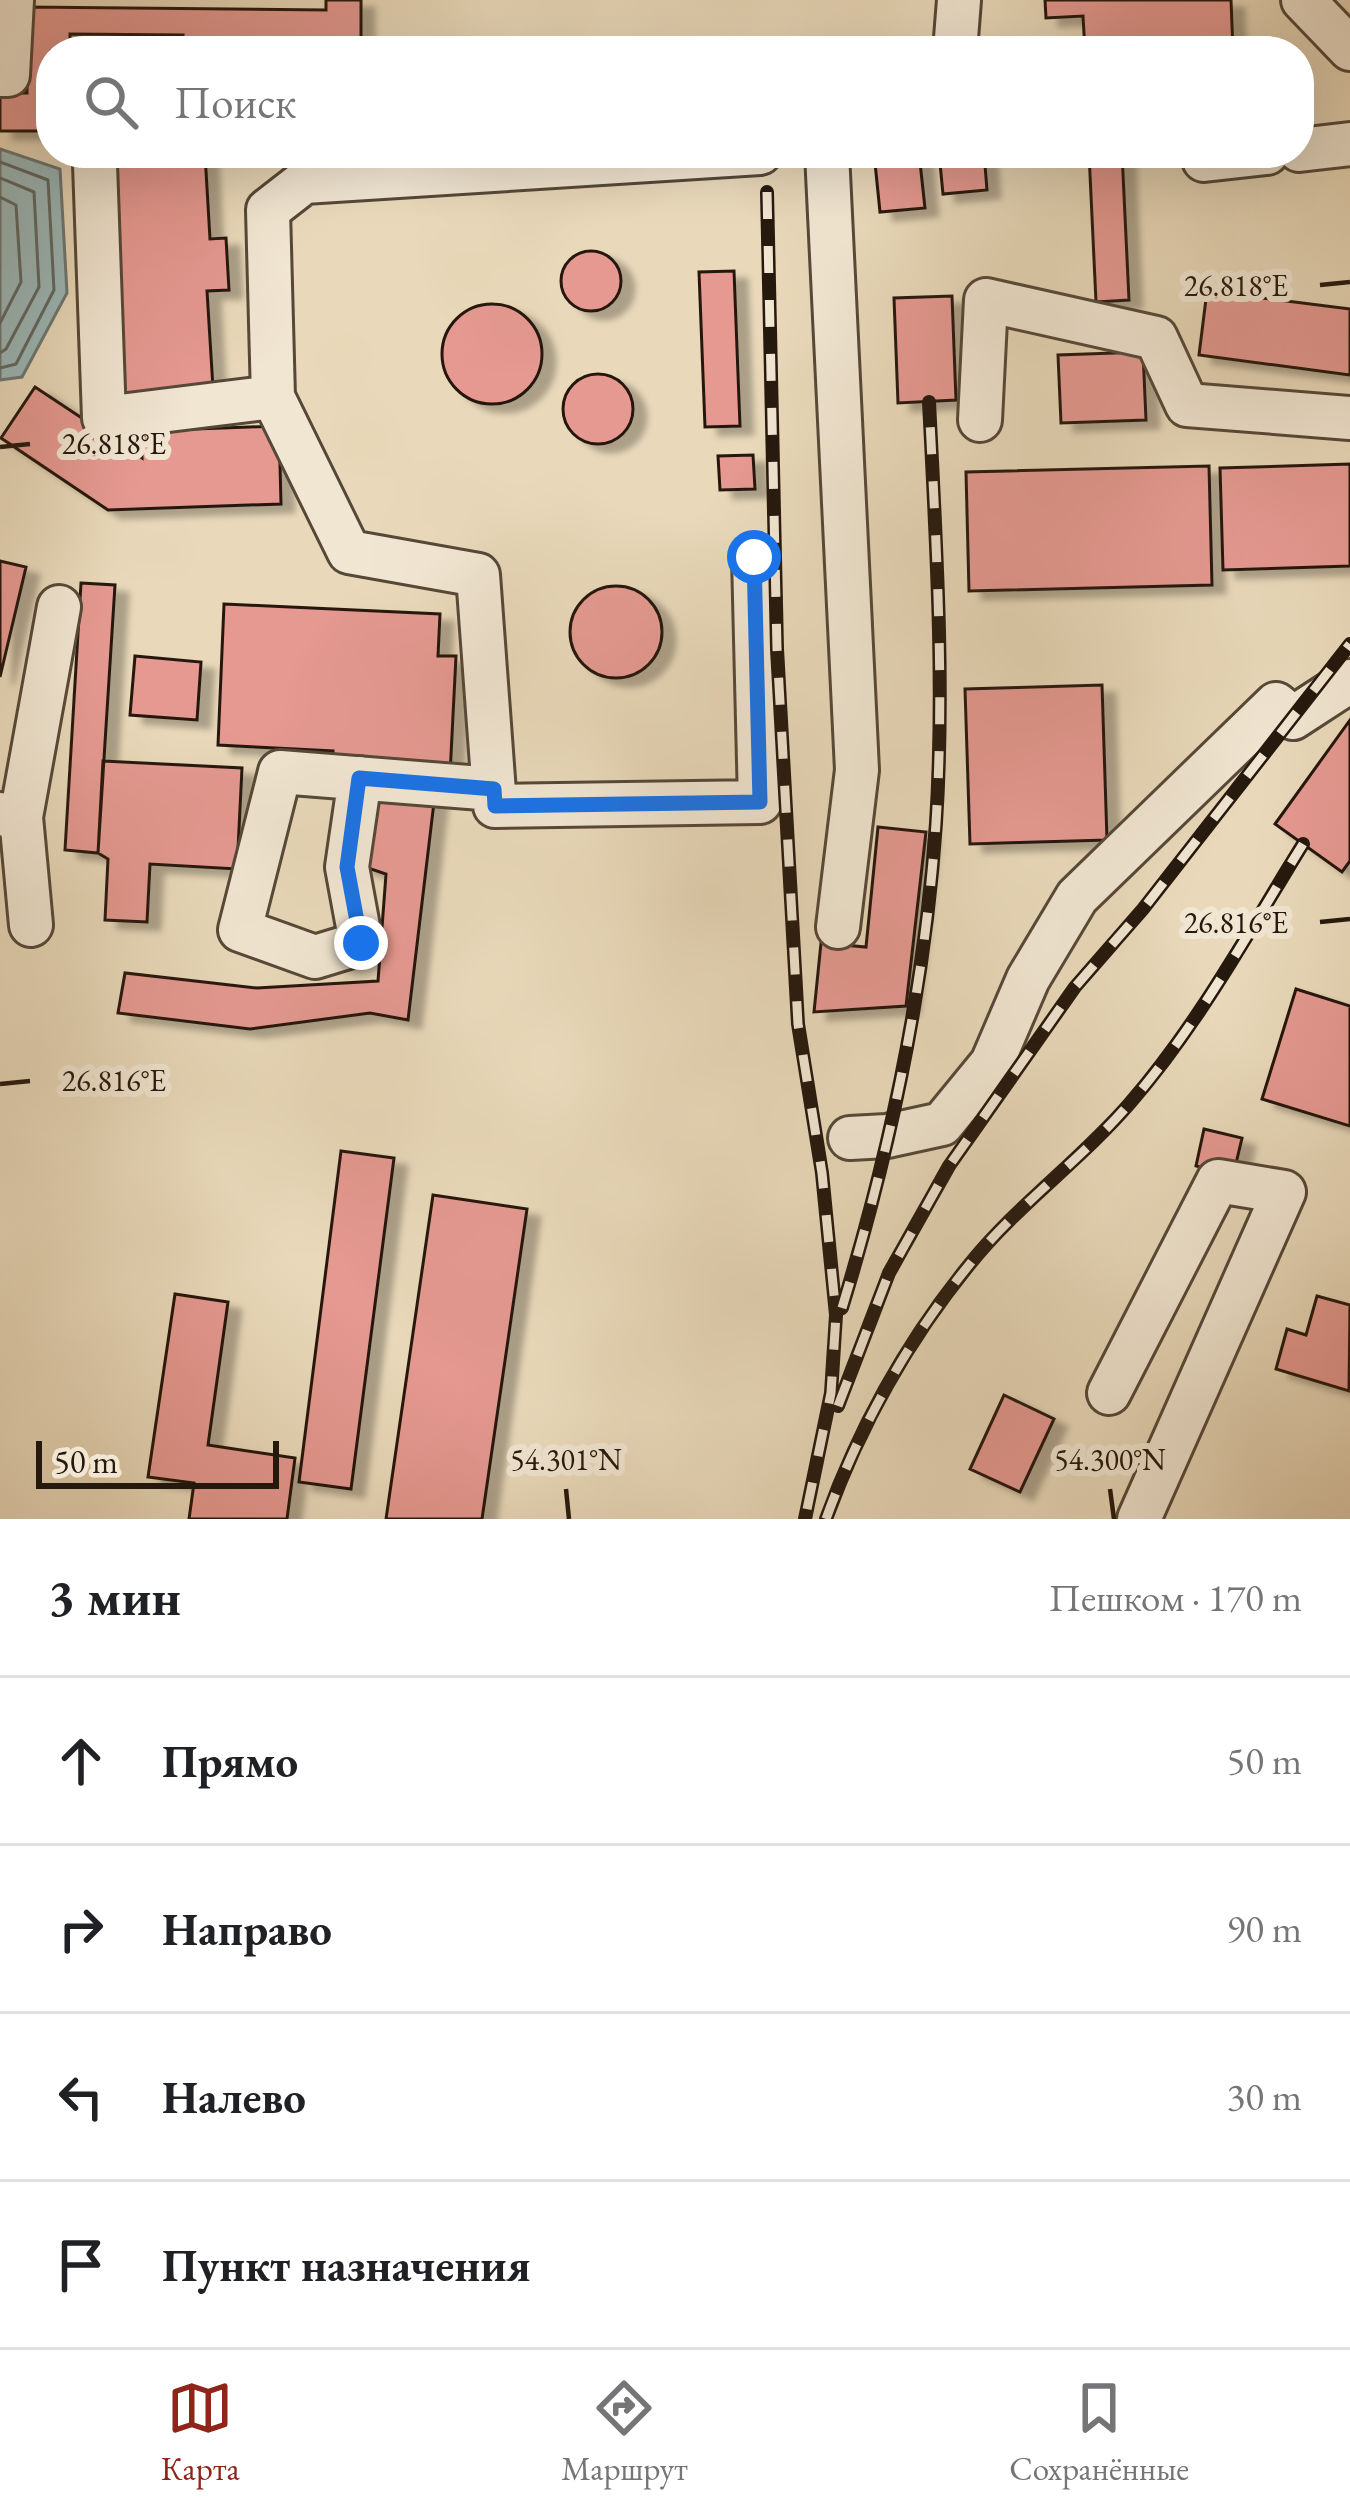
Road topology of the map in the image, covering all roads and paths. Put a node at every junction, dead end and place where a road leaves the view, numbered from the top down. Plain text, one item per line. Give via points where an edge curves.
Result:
1 (12, 0) edge
2 (958, 0) edge
3 (1303, 0) edge
4 (956, 36) edge
5 (1350, 49) edge
6 (0, 75) edge
7 (1350, 144) edge
8 (1314, 148) edge
9 (95, 168) edge
10 (524, 168) edge
11 (828, 168) edge
12 (273, 397) junction
13 (1350, 418) edge
14 (980, 420) dead end
15 (754, 557) dead end
16 (59, 607) dead end
17 (1350, 681) edge
18 (359, 778) junction
19 (494, 789) junction
20 (10, 815) edge
21 (31, 925) dead end
22 (838, 927) dead end
23 (850, 1138) dead end
24 (1109, 1393) dead end
25 (1139, 1519) edge

1 - 6 lane via 8,75
2 - 4 lane
3 - 5 lane
7 - 8 lane
9 - 12 lane via 104,418
10 - 12 lane via 304,182 268,210
11 - 22 lane via 857,770
12 - 19 lane via 349,552 478,575
13 - 14 lane via 1187,405 1156,338 986,300
15 - 19 lane via 760,802 495,806
16 - 20 lane
17 - 23 lane via 1293,718 1276,704 1077,897 1028,979 992,1063 942,1124
18 - 18 lane via 280,772 240,930 315,958 361,943 347,867
18 - 19 lane
20 - 21 lane
24 - 25 lane via 1218,1181 1284,1192

